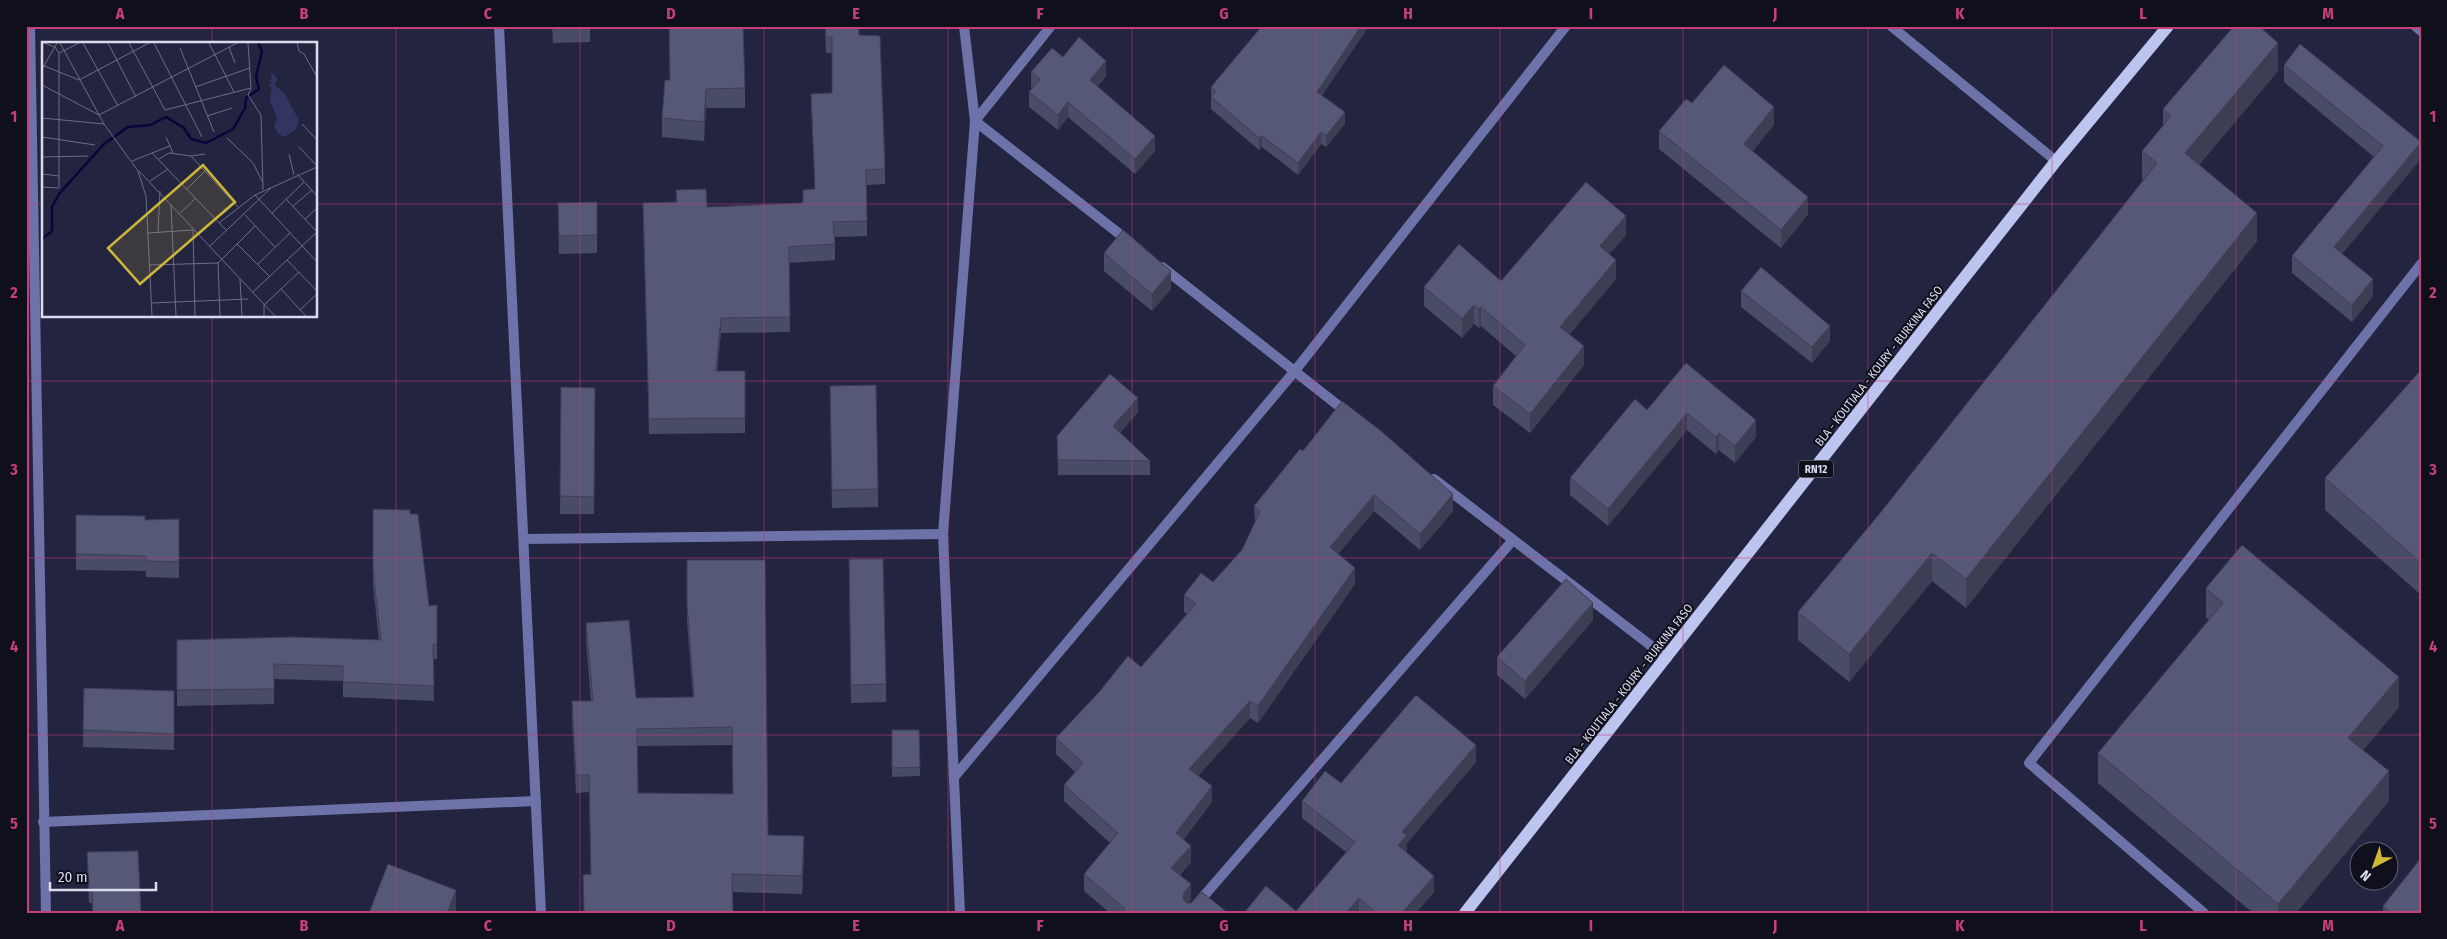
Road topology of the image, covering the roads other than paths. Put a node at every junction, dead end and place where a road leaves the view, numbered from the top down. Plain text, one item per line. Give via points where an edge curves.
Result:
1 (30, 26) edge
2 (499, 26) edge
3 (964, 26) edge
4 (1051, 26) edge
5 (1566, 26) edge
6 (1891, 26) edge
7 (2168, 26) edge
8 (2415, 26) edge
9 (2421, 31) edge
10 (975, 121) junction
11 (2056, 161) junction
12 (1139, 249) edge
13 (1154, 262) edge
14 (2421, 264) edge
15 (1294, 372) junction
16 (1357, 420) edge
17 (1427, 474) edge
18 (943, 534) junction
19 (524, 539) junction
20 (1513, 540) junction
21 (1667, 658) junction
22 (955, 776) junction
23 (536, 800) junction
24 (43, 822) junction
25 (46, 913) edge
26 (541, 913) edge
27 (960, 913) edge
28 (1189, 913) edge
29 (1466, 913) edge
30 (2204, 913) edge

1 - 24 street
2 - 19 street
3 - 10 street
4 - 10 street
5 - 15 street
6 - 11 street
7 - 11 main road, BLA - KOUTIALA - KOURY - BURKINA FASO / RN12
8 - 9 street
10 - 12 street
10 - 18 street
11 - 21 main road, BLA - KOUTIALA - KOURY - BURKINA FASO / RN12
13 - 15 street
14 - 30 street via 2029,763
15 - 16 street
15 - 22 street
17 - 20 street
18 - 19 street
18 - 22 street
19 - 23 street
20 - 21 street
20 - 28 street
21 - 29 main road, BLA - KOUTIALA - KOURY - BURKINA FASO / RN12
22 - 27 street
23 - 24 street
23 - 26 street
24 - 25 street

